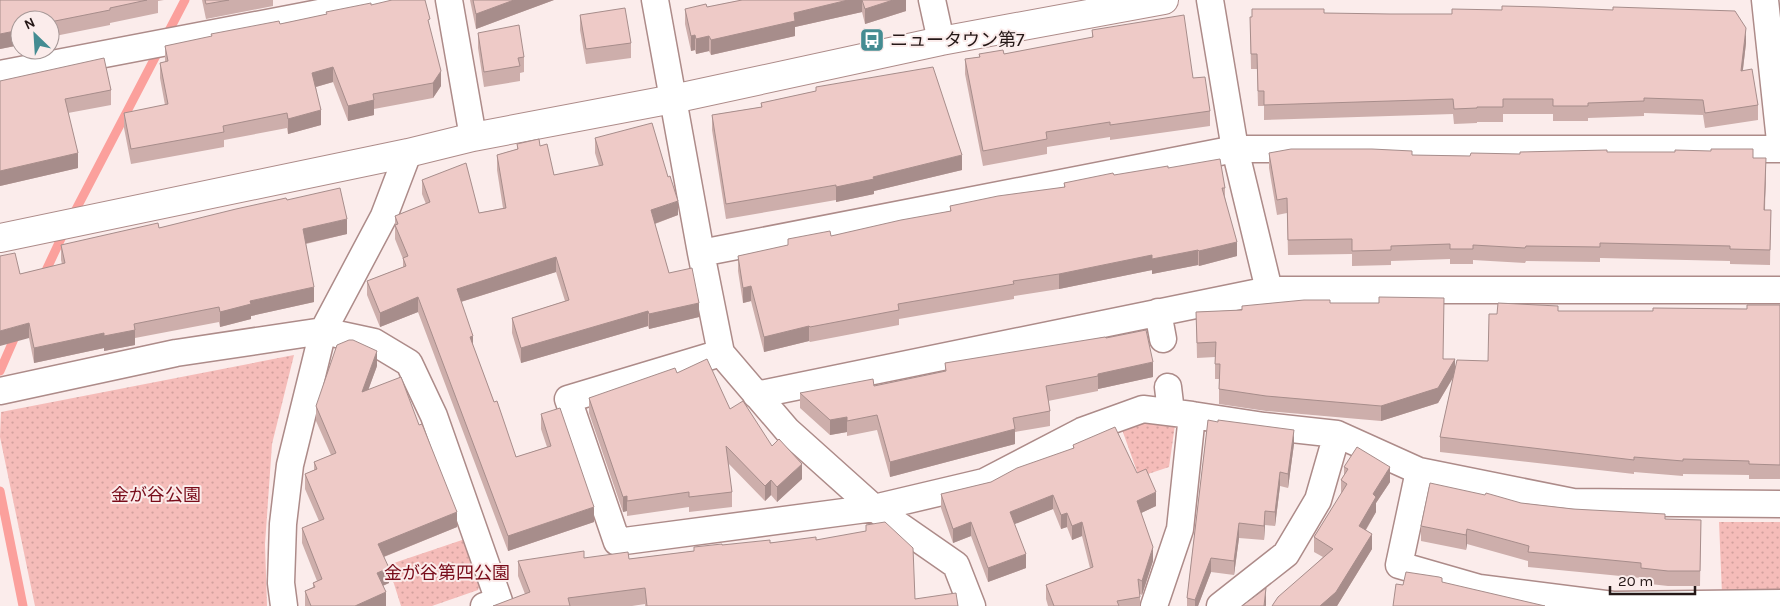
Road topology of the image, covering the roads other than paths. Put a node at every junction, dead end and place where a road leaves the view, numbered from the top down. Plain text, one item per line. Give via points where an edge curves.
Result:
1 (387, 0) edge
2 (449, 0) edge
3 (655, 0) edge
4 (932, 0) edge
5 (1164, 0) edge
6 (1210, 0) edge
7 (1765, 0) edge
8 (941, 41) junction
9 (0, 74) edge
10 (673, 99) junction
11 (474, 137) junction
12 (1780, 141) edge
13 (1235, 149) junction
14 (1780, 149) edge
15 (408, 153) junction
16 (0, 238) edge
17 (701, 253) junction
18 (1269, 290) junction
19 (1780, 290) edge
20 (1158, 312) junction
21 (323, 331) junction
22 (1163, 339) dead end
23 (721, 353) junction
24 (0, 390) edge
25 (756, 395) junction
26 (1177, 405) junction
27 (1338, 434) junction
28 (1419, 471) junction
29 (1780, 504) edge
30 (874, 508) junction
31 (1780, 603) edge
32 (284, 606) edge
33 (484, 606) edge
34 (972, 606) edge
35 (1154, 606) edge
36 (1220, 606) edge

1 - 9 street
2 - 11 street
3 - 10 street
4 - 8 street
5 - 8 street
6 - 13 street
7 - 12 street
8 - 10 street
10 - 11 street
10 - 17 street
11 - 15 street
13 - 14 street
13 - 17 street
13 - 18 street
15 - 16 street
15 - 21 street via 384,216
17 - 23 street
18 - 19 street
18 - 20 street
20 - 22 street
20 - 25 street
21 - 24 street via 176,353
21 - 32 street via 290,465 282,524
21 - 33 street via 374,342 409,363 434,416 499,601
23 - 25 street
23 - 30 street via 568,399 617,542
25 - 30 street via 787,430
26 - 27 street via 1264,426
26 - 30 street via 1143,409 1082,430 984,482
26 - 35 street via 1180,529
27 - 28 street
27 - 36 street via 1318,500 1286,554
28 - 29 street via 1573,502
28 - 31 street via 1399,565 1478,588 1613,605
30 - 34 street via 956,565

